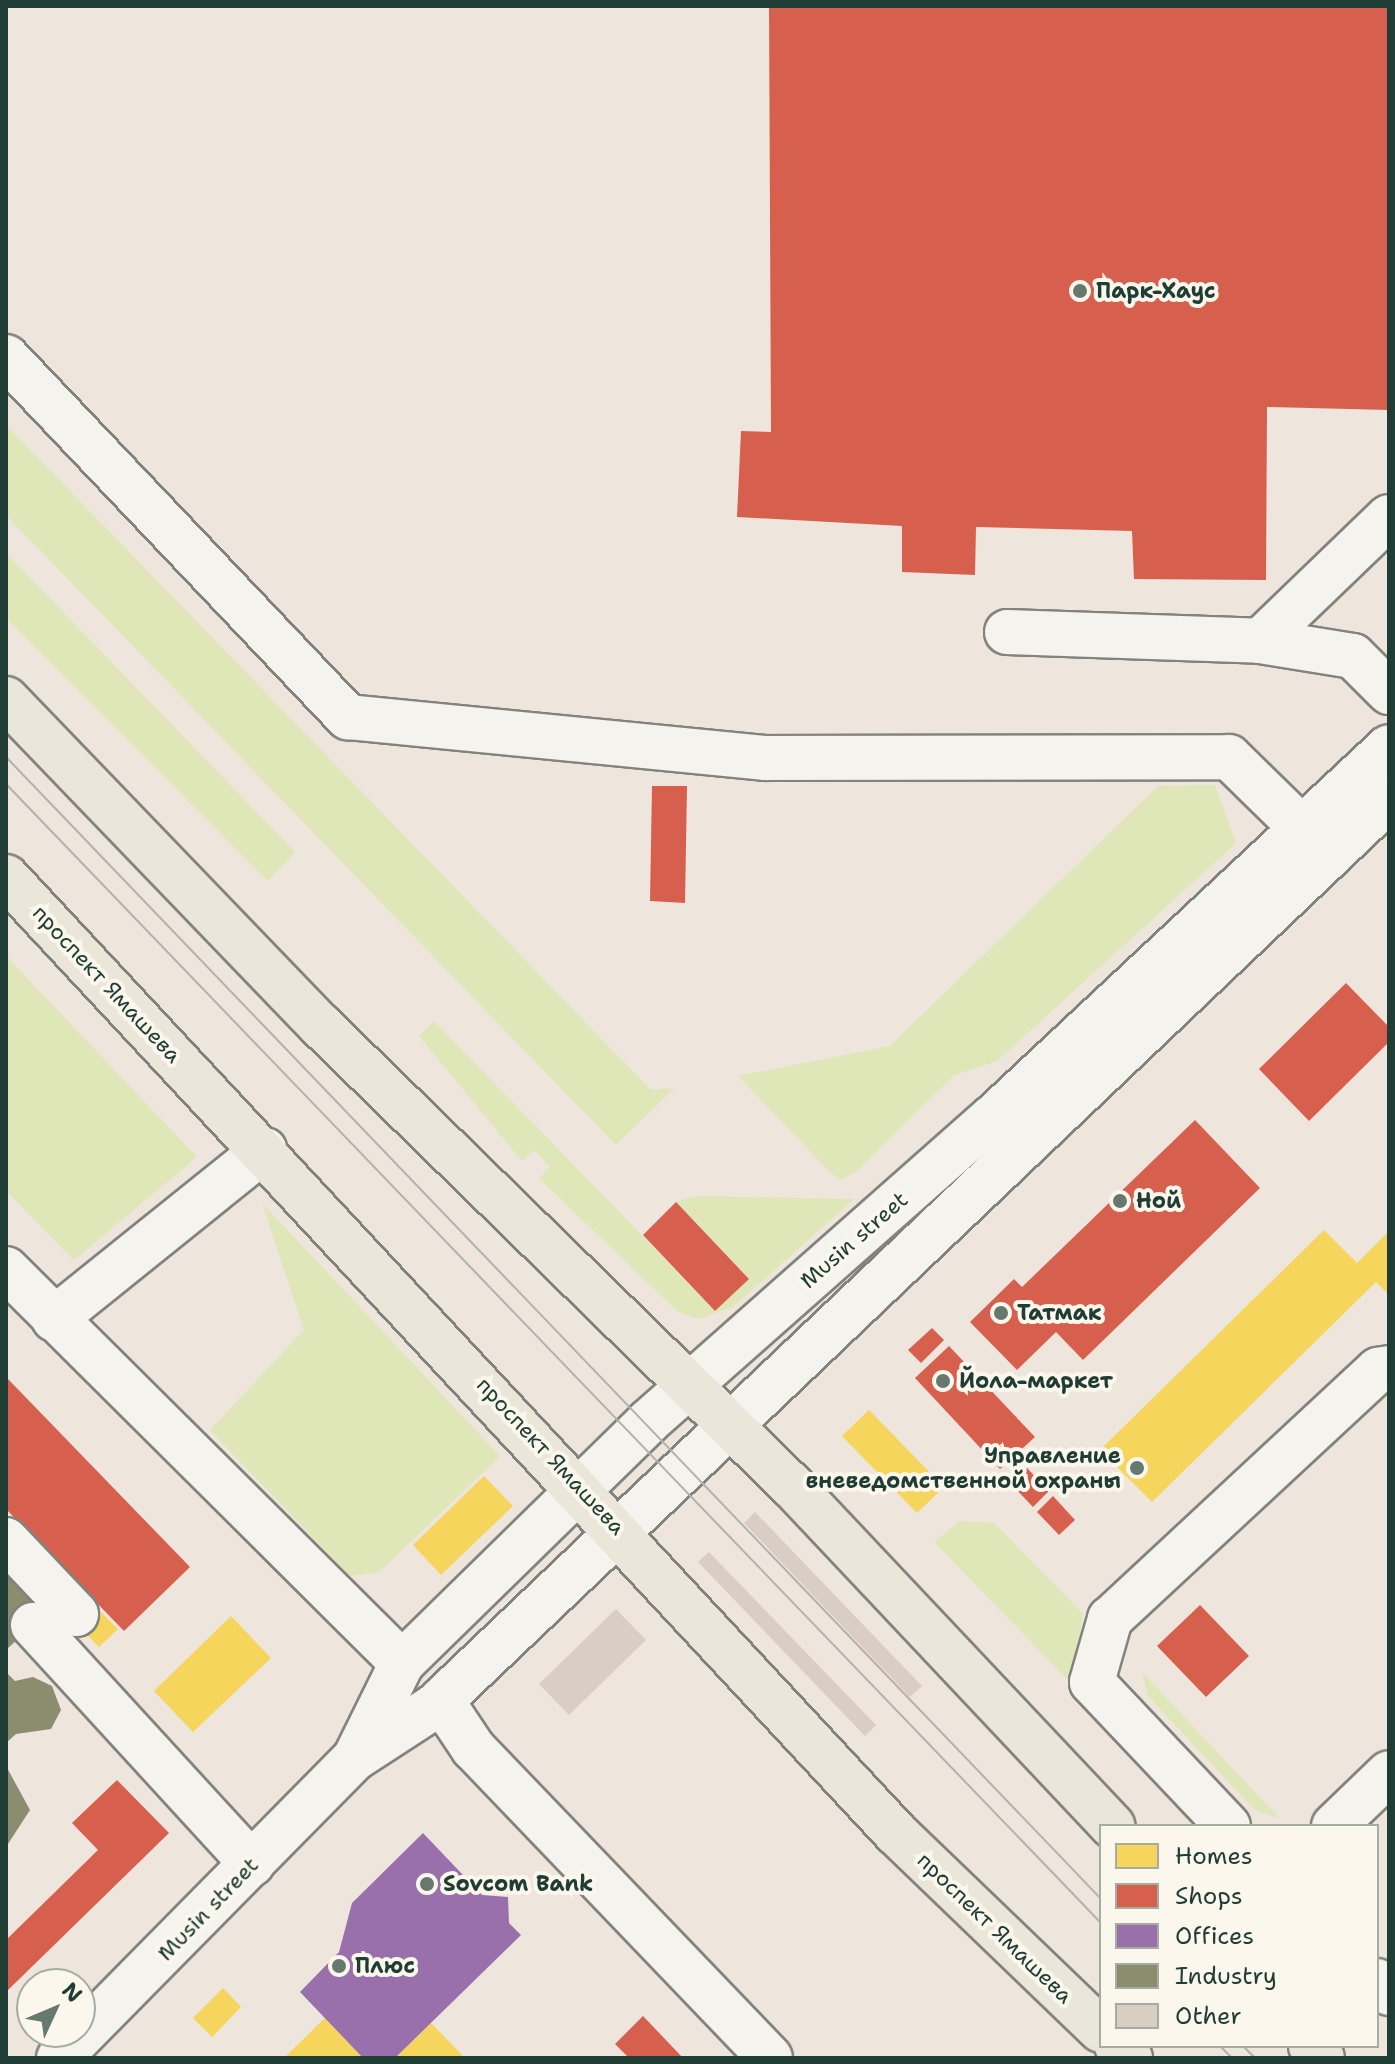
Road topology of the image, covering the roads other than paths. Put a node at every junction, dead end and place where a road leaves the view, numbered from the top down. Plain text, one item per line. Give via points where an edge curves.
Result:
1 (6, 357) edge
2 (1389, 517) edge
3 (1007, 632) dead end
4 (1260, 641) junction
5 (1389, 692) edge
6 (6, 699) edge
7 (1389, 747) edge
8 (1389, 799) edge
9 (1316, 842) junction
10 (6, 877) edge
11 (264, 1150) junction
12 (6, 1269) edge
13 (54, 1319) junction
14 (1389, 1368) edge
15 (687, 1391) junction
16 (727, 1427) junction
17 (581, 1489) junction
18 (617, 1529) junction
19 (6, 1540) edge
20 (76, 1614) dead end
21 (33, 1625) dead end
22 (402, 1663) junction
23 (441, 1700) junction
24 (355, 1758) junction
25 (1389, 1773) edge
26 (1111, 1824) edge
27 (1226, 1824) edge
28 (1336, 1824) edge
29 (252, 1864) junction
30 (1099, 2028) edge
31 (59, 2058) edge
32 (770, 2058) edge

1 - 9 street via 348,717 765,758 1229,757
2 - 4 street
3 - 4 street
4 - 5 street via 1353,656
6 - 15 main road
7 - 9 street, Musin street
8 - 9 street, Musin street
9 - 15 street, Musin street
9 - 16 street, Musin street
10 - 11 main road, проспект Ямашева
11 - 13 street
11 - 17 main road, проспект Ямашева
12 - 13 street
13 - 22 street
14 - 27 street via 1378,1370 1110,1619 1092,1682
15 - 16 main road
15 - 17 street, Musin street
16 - 18 street, Musin street
16 - 26 main road via 793,1487
17 - 18 main road, проспект Ямашева
17 - 22 street, Musin street
18 - 23 street, Musin street
18 - 30 main road, проспект Ямашева via 896,1833
19 - 20 street
21 - 29 street
22 - 24 street, Musin street
23 - 24 street, Musin street
23 - 32 street via 473,1748
24 - 29 street, Musin street
25 - 28 street
29 - 31 street, Musin street

